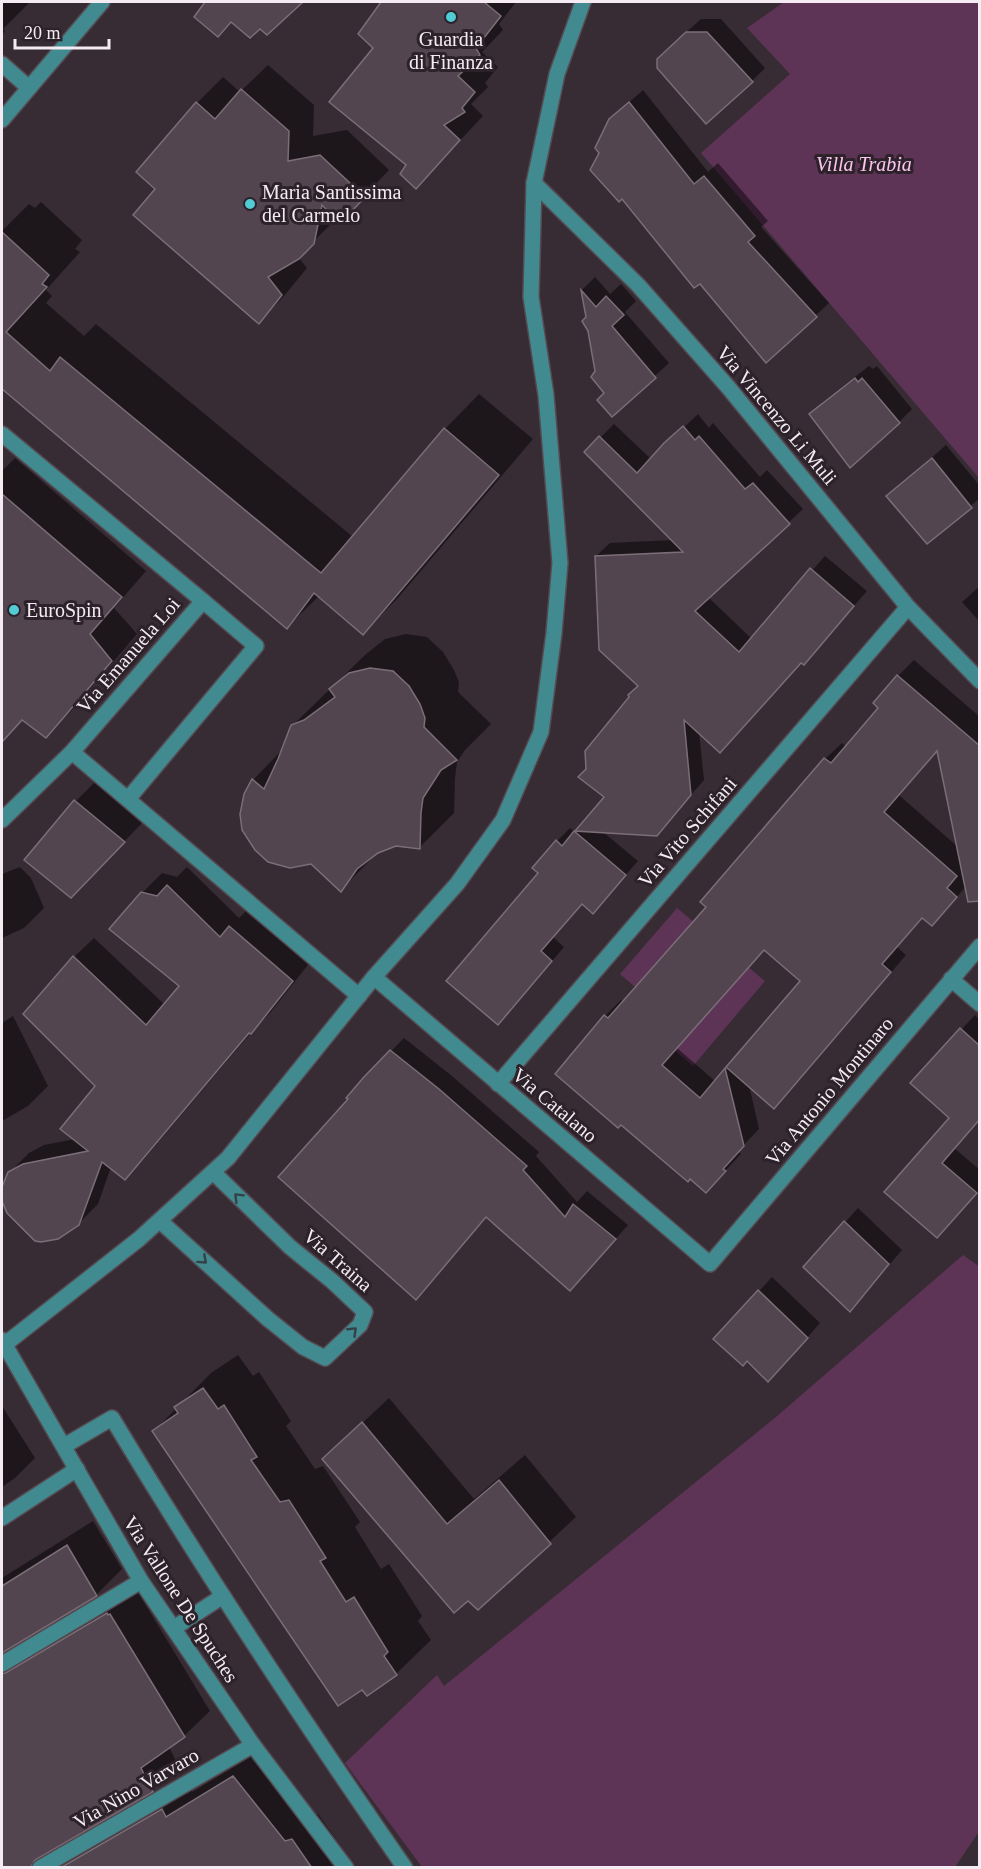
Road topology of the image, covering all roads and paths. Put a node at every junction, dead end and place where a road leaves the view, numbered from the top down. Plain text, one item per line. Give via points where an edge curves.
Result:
1 (102, 2) edge
2 (583, 2) edge
3 (2, 64) edge
4 (29, 88) junction
5 (2, 120) edge
6 (534, 183) junction
7 (2, 434) edge
8 (203, 601) junction
9 (908, 606) junction
10 (980, 681) edge
11 (72, 752) junction
12 (128, 799) junction
13 (2, 820) edge
14 (980, 946) edge
15 (374, 977) junction
16 (951, 980) junction
17 (360, 996) junction
18 (980, 1004) edge
19 (498, 1084) junction
20 (213, 1172) junction
21 (160, 1221) junction
22 (710, 1264) joint
23 (3, 1342) edge
24 (64, 1446) junction
25 (77, 1469) junction
26 (2, 1518) edge
27 (141, 1581) junction
28 (224, 1596) junction
29 (174, 1628) junction
30 (2, 1664) edge
31 (253, 1745) junction
32 (40, 1868) edge
33 (346, 1868) edge
34 (405, 1868) edge

1 - 4 street
2 - 6 street via 556,74
3 - 4 street
4 - 5 street
6 - 9 street, Via Vincenzo Li Muli via 638,285 728,387
6 - 15 street via 531,297 546,395 560,563 541,732 503,820 458,884
7 - 8 street, Via Emanuela Loi
8 - 11 street, Via Emanuela Loi
8 - 12 street via 256,646
9 - 10 street, Via Vincenzo Li Muli
9 - 19 street, Via Vito Schifani
11 - 12 street
11 - 13 street, Via Emanuela Loi
12 - 17 street
14 - 16 street, Via Antonio Montinaro
15 - 17 street
15 - 19 street, Via Catalano
16 - 18 street
16 - 22 street, Via Antonio Montinaro
17 - 20 street
19 - 22 street, Via Catalano
20 - 21 street
21 -> 20 street, Via Traina via 268,1319 303,1347 325,1358 360,1325 365,1312
21 - 23 street
23 - 24 street, Via Vallone De Spuches
24 - 25 street, Via Vallone De Spuches
24 - 28 street via 112,1418
25 - 26 street
25 - 27 street, Via Vallone De Spuches
27 - 29 street, Via Vallone De Spuches
27 - 30 street
28 - 29 street
28 - 34 street
29 - 31 street, Via Vallone De Spuches
31 - 32 street, Via Nino Varvaro
31 - 33 street, Via Vallone De Spuches

